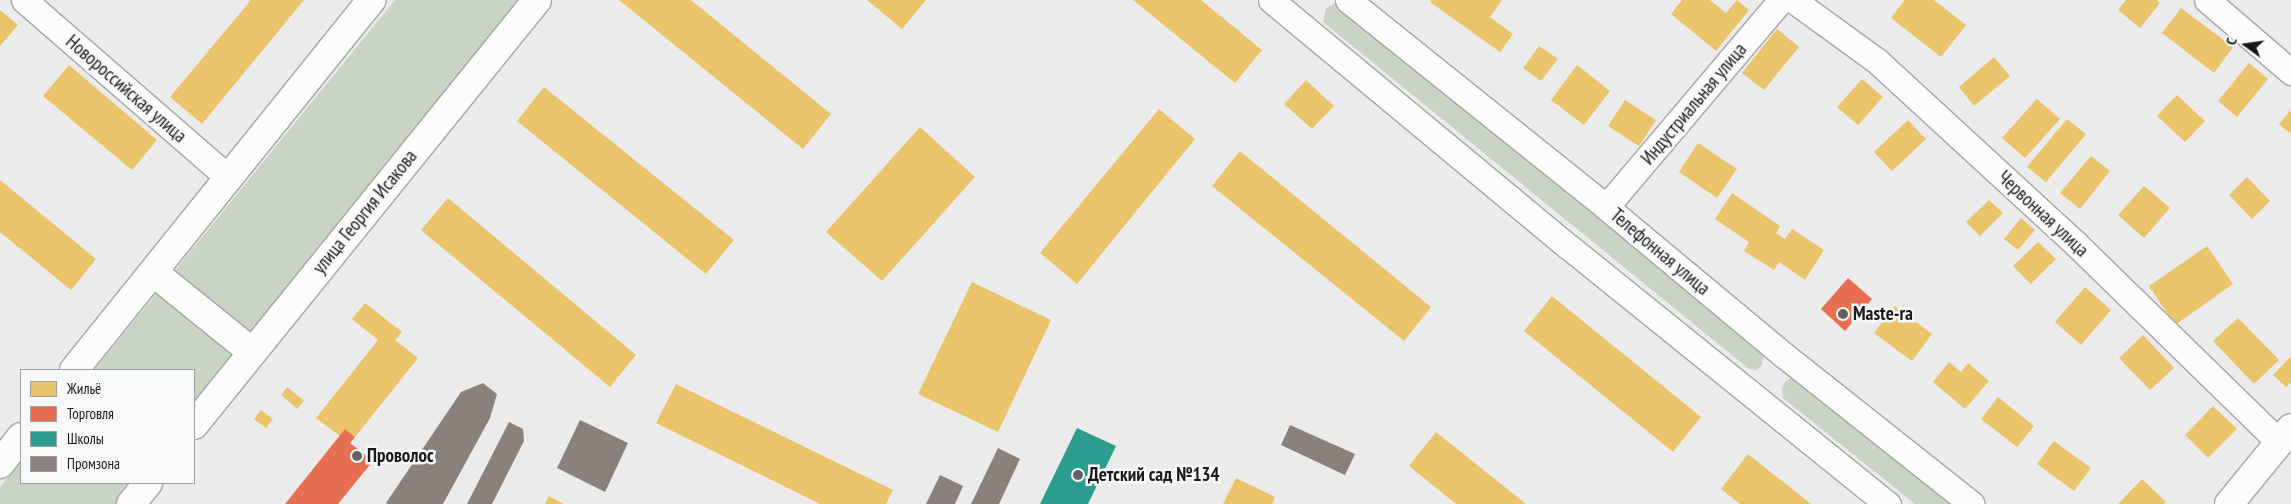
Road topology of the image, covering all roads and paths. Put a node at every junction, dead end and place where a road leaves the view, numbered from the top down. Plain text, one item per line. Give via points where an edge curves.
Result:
1 (24, 0) edge
2 (372, 0) edge
3 (537, 0) edge
4 (1271, 0) edge
5 (1781, 0) edge
6 (1793, 0) edge
7 (2207, 0) edge
8 (1355, 2) edge
9 (2291, 72) edge
10 (229, 178) junction
11 (1606, 207) junction
12 (153, 272) junction
13 (252, 352) junction
14 (75, 369) edge
15 (195, 424) edge
16 (2285, 436) edge
17 (20, 438) edge
18 (0, 464) edge
19 (147, 484) edge
20 (131, 504) edge
21 (1888, 504) edge
22 (1972, 504) edge
23 (2229, 504) edge

1 - 10 street, Новороссийская улица
2 - 10 street
3 - 13 street, улица Георгия Исакова
4 - 21 street via 1569,247
5 - 11 street, Индустриальная улица
6 - 16 street, Червонная улица via 1876,60
7 - 9 street
8 - 11 street, Телефонная улица
10 - 12 street
11 - 22 street, Телефонная улица via 1784,356
12 - 13 street
12 - 14 street
13 - 15 street, улица Георгия Исакова
16 - 23 street
17 - 18 street
19 - 20 street

